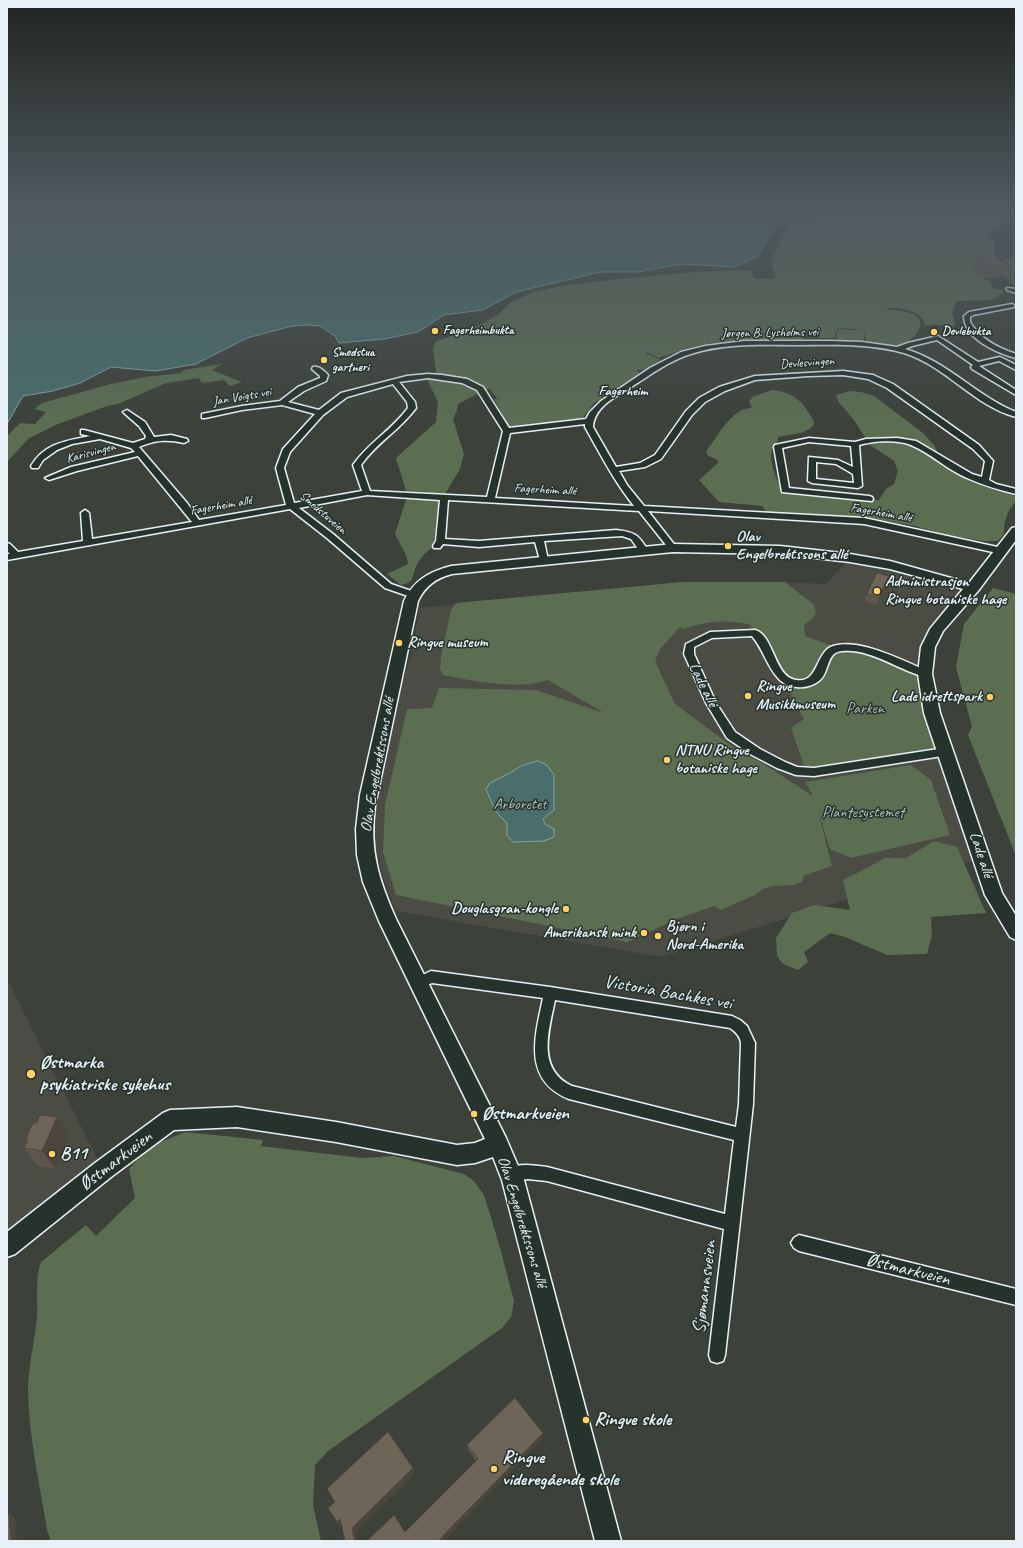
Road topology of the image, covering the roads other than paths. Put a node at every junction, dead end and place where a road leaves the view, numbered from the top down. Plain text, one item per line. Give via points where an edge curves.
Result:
1 (1008, 289) dead end
2 (1016, 291) edge
3 (1012, 306) dead end
4 (900, 349) junction
5 (1016, 356) edge
6 (977, 364) junction
7 (1016, 368) edge
8 (316, 369) dead end
9 (394, 382) junction
10 (1016, 394) edge
11 (282, 403) junction
12 (127, 412) dead end
13 (320, 413) junction
14 (1016, 415) edge
15 (205, 416) dead end
16 (588, 421) junction
17 (507, 431) junction
18 (84, 432) dead end
19 (99, 437) junction
20 (149, 439) junction
21 (184, 441) dead end
22 (855, 444) junction
23 (134, 446) junction
24 (140, 453) junction
25 (35, 466) dead end
26 (613, 470) junction
27 (857, 473) junction
28 (50, 478) dead end
29 (985, 480) junction
30 (1016, 492) edge
31 (367, 493) junction
32 (444, 497) junction
33 (869, 499) dead end
34 (491, 500) junction
35 (291, 506) junction
36 (640, 508) junction
37 (85, 513) dead end
38 (197, 523) junction
39 (1016, 531) edge
40 (539, 539) junction
41 (88, 542) junction
42 (7, 546) edge
43 (673, 548) junction
44 (644, 551) junction
45 (1002, 551) junction
46 (12, 556) edge
47 (544, 560) junction
48 (969, 591) junction
49 (414, 595) junction
50 (925, 674) junction
51 (945, 752) junction
52 (1016, 932) edge
53 (417, 984) junction
54 (550, 993) junction
55 (742, 1136) junction
56 (499, 1145) junction
57 (511, 1174) junction
58 (733, 1224) junction
59 (799, 1243) dead end
60 (7, 1246) edge
61 (1016, 1297) edge
62 (717, 1356) dead end
63 (608, 1541) edge

1 - 2 street
3 - 5 street via 971,313 967,316 967,322 991,345
4 - 6 street via 910,344 938,338
4 - 14 street, Jørgen B. Lysholms vei via 926,359 1000,408
4 - 16 street, Jørgen B. Lysholms vei via 877,345 762,343 703,348 679,356 648,373 598,407
6 - 7 street via 1000,359
6 - 10 street via 975,367
8 - 11 street, Jan Voigts vei via 324,375 323,379 301,389
9 - 13 street, Smedstuveien via 344,395
9 - 17 street, Smedstuveien via 428,376 464,381 480,389
9 - 31 street via 411,402 412,408 406,418 363,454 357,465
11 - 13 street, Jan Voigts vei
11 - 15 street, Jan Voigts vei
12 - 20 street via 142,424 150,436
13 - 35 street, Smedstuveien via 286,451 282,460 280,468
16 - 17 street
16 - 26 street
17 - 34 street
18 - 19 street, Karisvingen
19 - 23 street, Karisvingen
19 - 25 street, Karisvingen via 52,448 45,452
20 - 21 street, Karisvingen via 174,437
20 - 23 street, Karisvingen
22 - 27 street
22 - 29 street via 885,439 913,443 969,476
22 - 33 street via 809,440 778,447 785,490
23 - 24 street, Karisvingen
24 - 28 street, Karisvingen via 74,469
24 - 38 street, Karisvingen
26 - 29 street, Devlesvingen via 642,465 658,457 702,400 722,389 755,378 842,373 870,377 890,386 976,447 989,461
26 - 36 street
27 - 27 street via 858,486 812,481 812,459 838,462
29 - 30 street via 993,486
31 - 32 street, Fagerheim allé
31 - 35 street, Fagerheim allé
32 - 34 street, Fagerheim allé
32 - 40 street via 438,543 479,544
34 - 36 street, Fagerheim allé
35 - 38 street, Fagerheim allé
35 - 49 street, Smedstuveien via 388,586
36 - 43 street
36 - 45 street, Fagerheim allé via 864,521
37 - 41 street
38 - 41 street, Fagerheim allé
39 - 45 street, Lade allé
40 - 44 street via 630,533 637,538
40 - 47 street
41 - 46 street, Fagerheim allé
42 - 46 street, Fagerheim allé
43 - 44 street, Olav Engelbrektssons allé
43 - 48 street, Olav Engelbrektssons allé via 780,550 850,558 930,575
44 - 47 street, Olav Engelbrektssons allé
45 - 48 street, Lade allé
47 - 49 street, Olav Engelbrektssons allé via 451,570 424,581
48 - 50 street, Lade allé via 934,635 928,647
49 - 53 street, Olav Engelbrektssons allé via 369,790 364,841 367,864 376,894
50 - 51 street, Lade allé via 932,713
50 - 51 street, Lade allé via 889,658 850,648 835,649 827,657 817,677 800,684 789,683 780,677 755,633 710,635 689,646 689,654 711,703 731,735 781,765 796,771 814,772
51 - 52 street, Lade allé via 994,895
53 - 54 street, Victoria Bachkes vei via 432,977
53 - 56 street, Olav Engelbrektssons allé
54 - 55 street via 540,1052 543,1068 554,1084 569,1092
54 - 55 street, Victoria Bachkes vei via 738,1025 746,1034 748,1043
55 - 58 street, Victoria Bachkes vei
56 - 57 street, Olav Engelbrektssons allé
56 - 60 street, Østmarkveien via 475,1153 457,1155 336,1132 237,1117 170,1120 102,1170
57 - 58 street via 548,1174
57 - 63 street, Olav Engelbrektssons allé
58 - 62 street, Sjømannsveien
59 - 61 street, Østmarkveien

